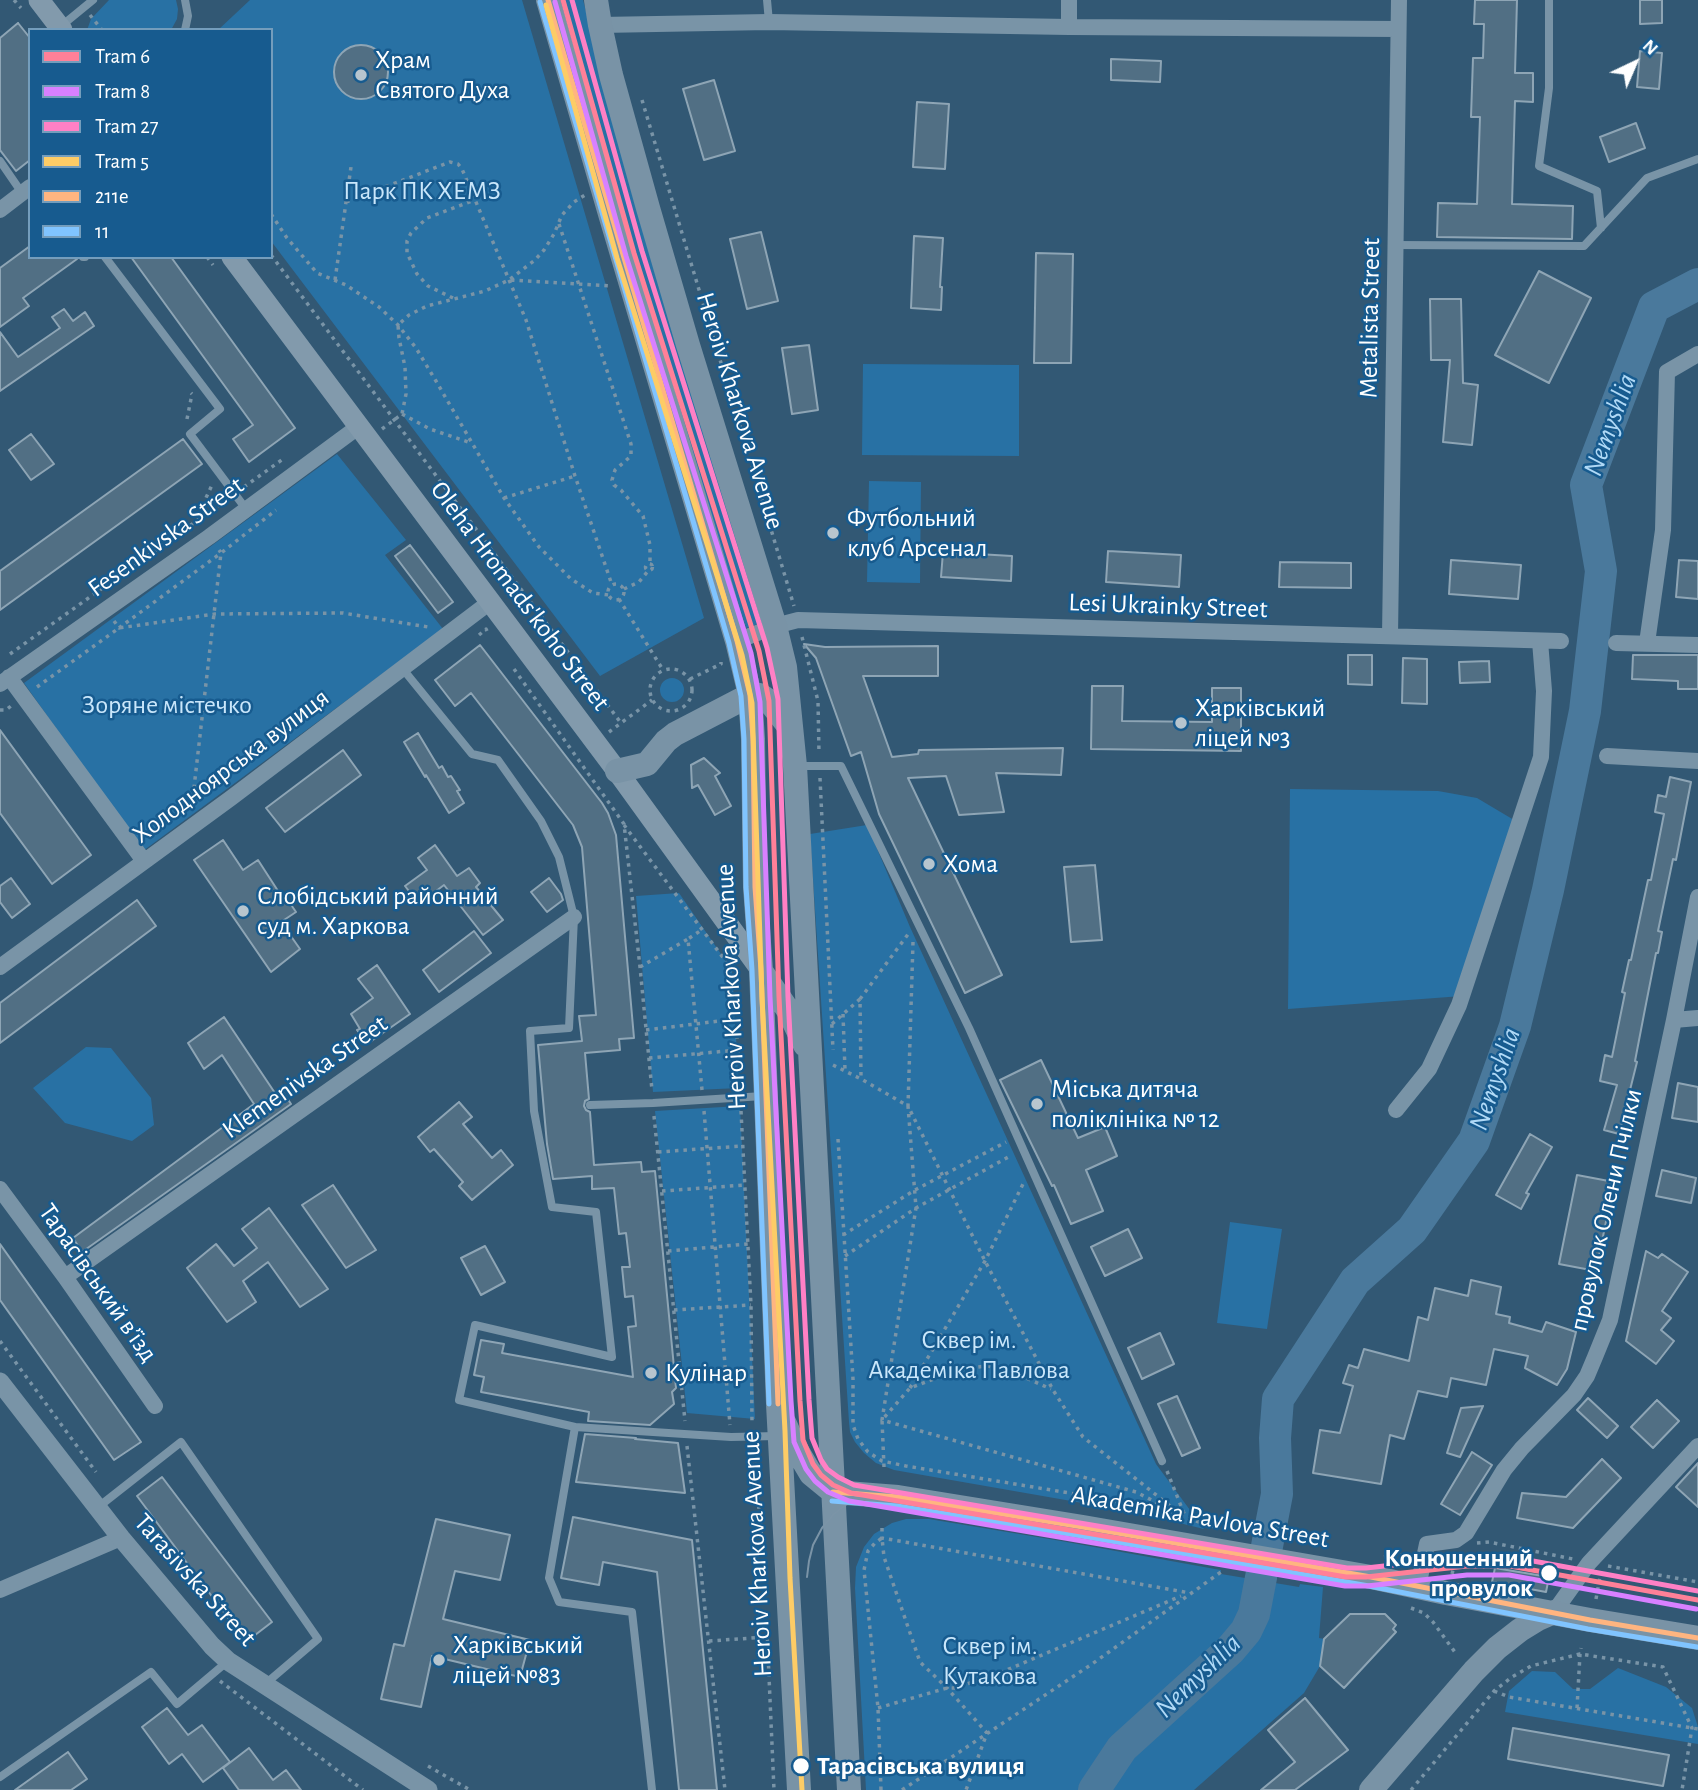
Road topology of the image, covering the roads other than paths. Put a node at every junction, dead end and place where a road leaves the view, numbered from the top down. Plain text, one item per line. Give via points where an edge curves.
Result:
1 (39, 0) edge
2 (93, 0) edge
3 (185, 0) edge
4 (548, 0) edge
5 (596, 0) edge
6 (767, 0) edge
7 (1069, 0) edge
8 (1399, 0) edge
9 (1549, 0) edge
10 (769, 22) junction
11 (600, 25) junction
12 (1069, 27) junction
13 (60, 28) edge
14 (62, 28) edge
15 (185, 28) edge
16 (1398, 29) junction
17 (1698, 159) edge
18 (0, 161) edge
19 (26, 190) edge
20 (0, 210) edge
21 (1601, 228) junction
22 (1395, 245) junction
23 (107, 259) edge
24 (234, 259) edge
25 (1698, 354) edge
26 (368, 430) junction
27 (246, 509) junction
28 (490, 602) junction
29 (787, 623) junction
30 (1390, 636) junction
31 (737, 641) junction
32 (1540, 641) junction
33 (1561, 641) dead end
34 (1616, 643) dead end
35 (1647, 643) junction
36 (1698, 645) edge
37 (402, 668) junction
38 (5, 681) edge
39 (750, 695) junction
40 (791, 729) junction
41 (1607, 756) dead end
42 (1698, 761) edge
43 (795, 766) junction
44 (617, 771) junction
45 (144, 861) junction
46 (1698, 897) edge
47 (574, 917) junction
48 (0, 967) edge
49 (761, 970) junction
50 (1698, 1018) edge
51 (1674, 1020) junction
52 (821, 1052) junction
53 (766, 1096) junction
54 (590, 1105) dead end
55 (1396, 1110) dead end
56 (0, 1189) edge
57 (65, 1277) junction
58 (0, 1382) edge
59 (778, 1404) junction
60 (155, 1406) dead end
61 (575, 1427) junction
62 (780, 1435) junction
63 (1698, 1446) edge
64 (1162, 1461) road end
65 (833, 1492) junction
66 (105, 1502) junction
67 (121, 1538) junction
68 (0, 1590) edge
69 (1412, 1597) junction
70 (1554, 1612) junction
71 (1698, 1638) edge
72 (228, 1661) junction
73 (264, 1685) junction
74 (0, 1777) edge
75 (428, 1790) edge
76 (652, 1790) edge
77 (799, 1790) edge
78 (849, 1790) edge
79 (1371, 1790) edge

1 - 13 main road
2 - 14 lane
3 - 15 lane
4 - 31 main road, Heroiv Kharkova Avenue
5 - 11 main road, Heroiv Kharkova Avenue
6 - 10 lane
7 - 12 street
8 - 16 street, Metalista Street
9 - 21 lane via 1549,88 1539,166 1597,191
10 - 11 street
10 - 12 street
11 - 29 main road, Heroiv Kharkova Avenue via 681,321
12 - 16 street
16 - 22 street, Metalista Street
17 - 21 lane via 1647,178
18 - 19 lane
19 - 20 street
21 - 22 lane via 1584,246
22 - 30 street, Metalista Street
23 - 27 lane via 220,409 190,434
24 - 26 main road, Oleha Hromadsʹkoho Street
25 - 35 street via 1667,372 1663,530
26 - 27 street, Fesenkivska Street
26 - 28 main road, Oleha Hromadsʹkoho Street
27 - 38 street, Fesenkivska Street
28 - 37 street, Холодноярська вулиця
28 - 44 main road, Oleha Hromadsʹkoho Street
29 - 30 street, Lesi Ukrainky Street
29 - 31 street
29 - 40 main road, Heroiv Kharkova Avenue via 785,667
30 - 32 street, Lesi Ukrainky Street
31 - 39 main road, Heroiv Kharkova Avenue
32 - 33 street, Lesi Ukrainky Street
32 - 55 street via 1544,691 1541,757 1459,1005 1429,1069
34 - 35 street
35 - 36 street
37 - 45 street, Холодноярська вулиця
37 - 47 lane via 471,754 498,760 541,821 559,857
38 - 45 street via 23,697
39 - 40 main road via 769,701
39 - 44 main road via 675,734 646,764
39 - 49 main road, Heroiv Kharkova Avenue
40 - 43 main road, Heroiv Kharkova Avenue
41 - 42 street
43 - 52 main road, Heroiv Kharkova Avenue
43 - 64 lane via 841,766 969,1028
44 - 49 main road, Oleha Hromadsʹkoho Street
45 - 48 street, Холодноярська вулиця
46 - 51 street, провулок Олени Пчілки
47 - 57 street, Klemenivska Street
47 - 61 lane via 569,1028 530,1031 552,1207 596,1212 612,1357 475,1325 459,1400
49 - 52 main road
49 - 53 main road, Heroiv Kharkova Avenue
50 - 51 street
51 - 69 street, провулок Олени Пчілки via 1610,1320 1587,1376 1504,1470 1466,1533 1456,1540 1427,1544
52 - 65 main road, Heroiv Kharkova Avenue
53 - 54 lane
53 - 59 main road, Heroiv Kharkova Avenue
56 - 57 street, Тарасівський в’їзд
57 - 60 street, Тарасівський в’їзд
58 - 66 street, Tarasivska Street
59 - 62 main road, Heroiv Kharkova Avenue
59 - 65 main road via 803,1462
61 - 62 lane via 731,1437
61 - 76 lane via 549,1578 559,1602 632,1612
62 - 77 main road, Heroiv Kharkova Avenue
63 - 70 street via 1589,1563
65 - 69 main road, Akademika Pavlova Street via 898,1496 1223,1562 1303,1565 1371,1577
65 - 78 main road
66 - 67 street, Tarasivska Street
66 - 73 lane via 181,1443 318,1639
67 - 68 street
67 - 72 street, Tarasivska Street
69 - 70 main road, Akademika Pavlova Street
70 - 71 main road, Akademika Pavlova Street
70 - 79 main road via 1497,1648
72 - 73 street, Tarasivska Street
72 - 74 lane via 177,1704 151,1672
73 - 75 street, Tarasivska Street

